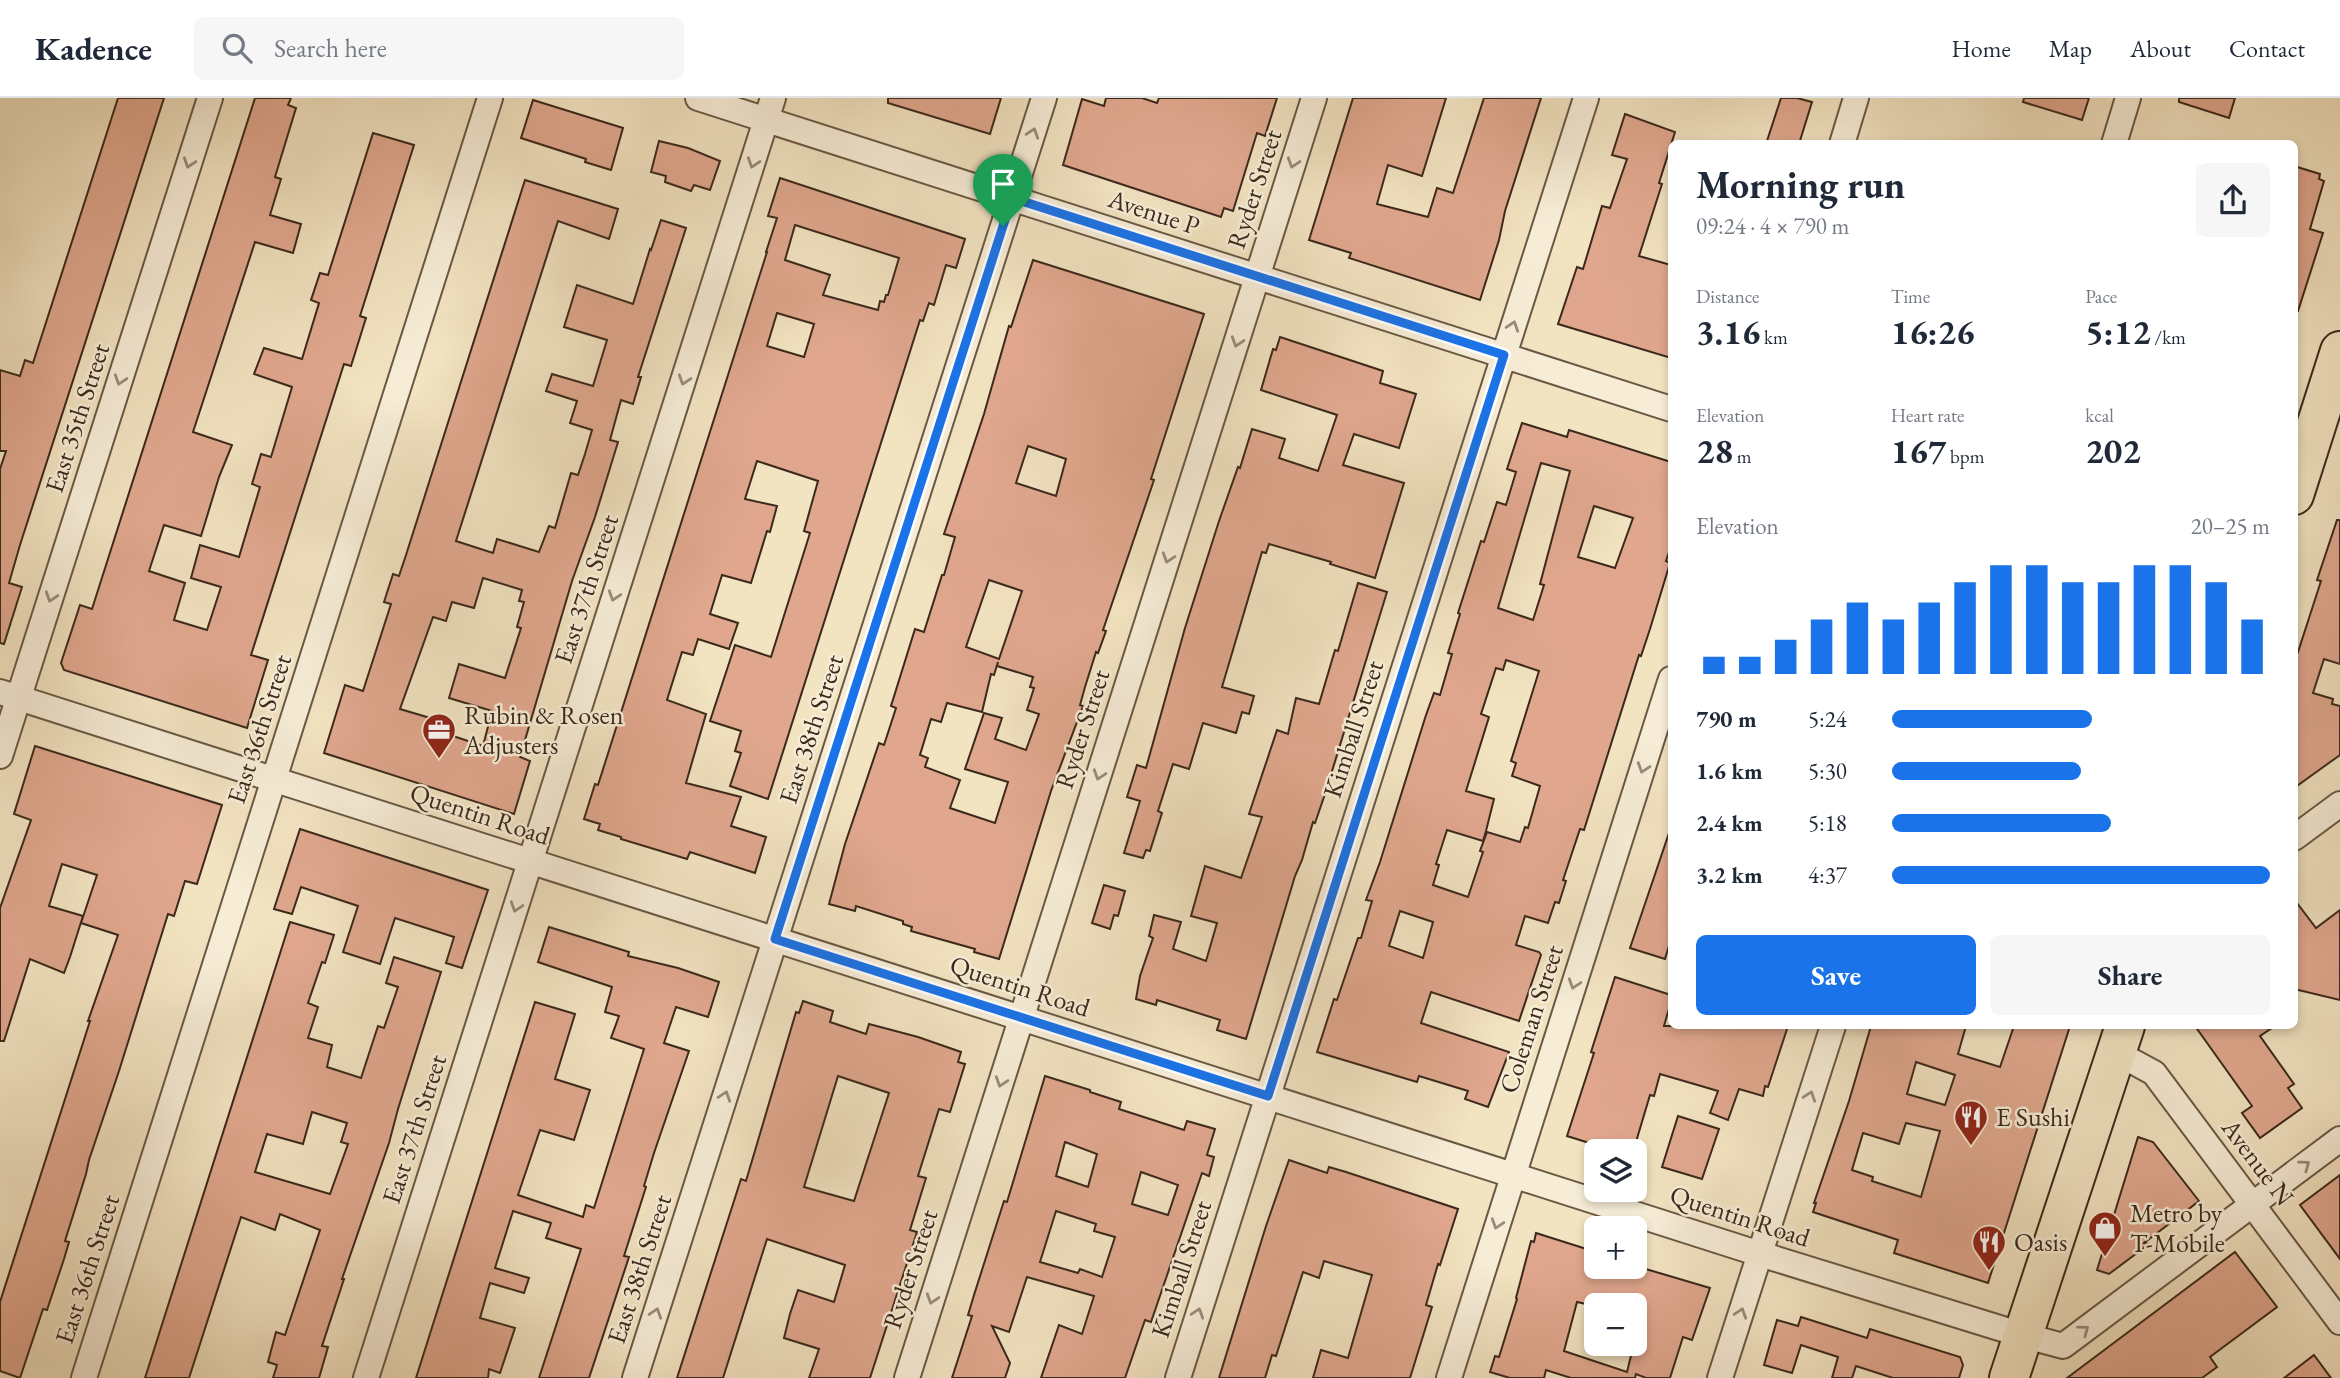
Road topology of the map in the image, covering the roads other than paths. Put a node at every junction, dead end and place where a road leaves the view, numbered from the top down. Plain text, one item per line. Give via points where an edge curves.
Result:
1 (210, 98) edge
2 (490, 98) edge
3 (698, 98) edge
4 (1044, 98) edge
5 (1314, 98) edge
6 (1586, 98) edge
7 (1856, 98) edge
8 (2128, 98) edge
9 (770, 109) edge
10 (1843, 140) edge
11 (2115, 140) edge
12 (1012, 198) junction
13 (1258, 277) junction
14 (2340, 351) edge
15 (1504, 355) junction
16 (1668, 408) edge
17 (2298, 482) edge
18 (1668, 688) edge
19 (9, 695) edge
20 (0, 756) edge
21 (274, 780) junction
22 (2340, 804) edge
23 (2298, 835) edge
24 (530, 862) junction
25 (775, 939) junction
26 (1022, 1017) junction
27 (1832, 1029) edge
28 (2121, 1039) edge
29 (1268, 1096) junction
30 (2340, 1139) edge
31 (1513, 1174) junction
32 (2252, 1204) junction
33 (1760, 1254) junction
34 (2340, 1322) edge
35 (2022, 1335) junction
36 (84, 1378) edge
37 (366, 1378) edge
38 (635, 1378) edge
39 (907, 1378) edge
40 (1178, 1378) edge
41 (1449, 1378) edge
42 (1720, 1378) edge
43 (2009, 1378) edge

1 -> 19 street, East 35th Street
2 - 21 street, East 36th Street
3 - 9 street, Avenue P
12 -> 4 street, East 38th Street
5 -> 13 street, Ryder Street
15 -> 6 street, Kimball Street
7 - 10 street
8 - 11 street
9 - 12 street, Avenue P
9 -> 24 street, East 37th Street
12 - 13 street, Avenue P
12 - 25 street, East 38th Street
13 - 15 street, Avenue P
13 -> 26 street, Ryder Street
14 - 17 main road
15 - 16 street, Avenue P
15 - 29 street, Kimball Street
18 -> 31 street, Coleman Street
19 - 20 street, East 35th Street
19 - 21 street, Quentin Road
21 - 24 street, Quentin Road
21 - 36 street, East 36th Street
22 - 23 street
24 - 25 street, Quentin Road
24 -> 37 street, East 37th Street
25 - 26 street, Quentin Road
38 -> 25 street, East 38th Street
26 - 29 street, Quentin Road
26 -> 39 street, Ryder Street
33 -> 27 street
28 - 32 street, Avenue N via 2154,1073
28 - 35 main road
29 - 31 street, Quentin Road
40 -> 29 street, Kimball Street
32 -> 30 street
31 - 33 street, Quentin Road
31 -> 41 street, Coleman Street
32 - 34 street, Avenue N
35 -> 32 street, Quentin Road via 2063,1346
33 - 35 street, Quentin Road
42 -> 33 street
35 - 43 main road

